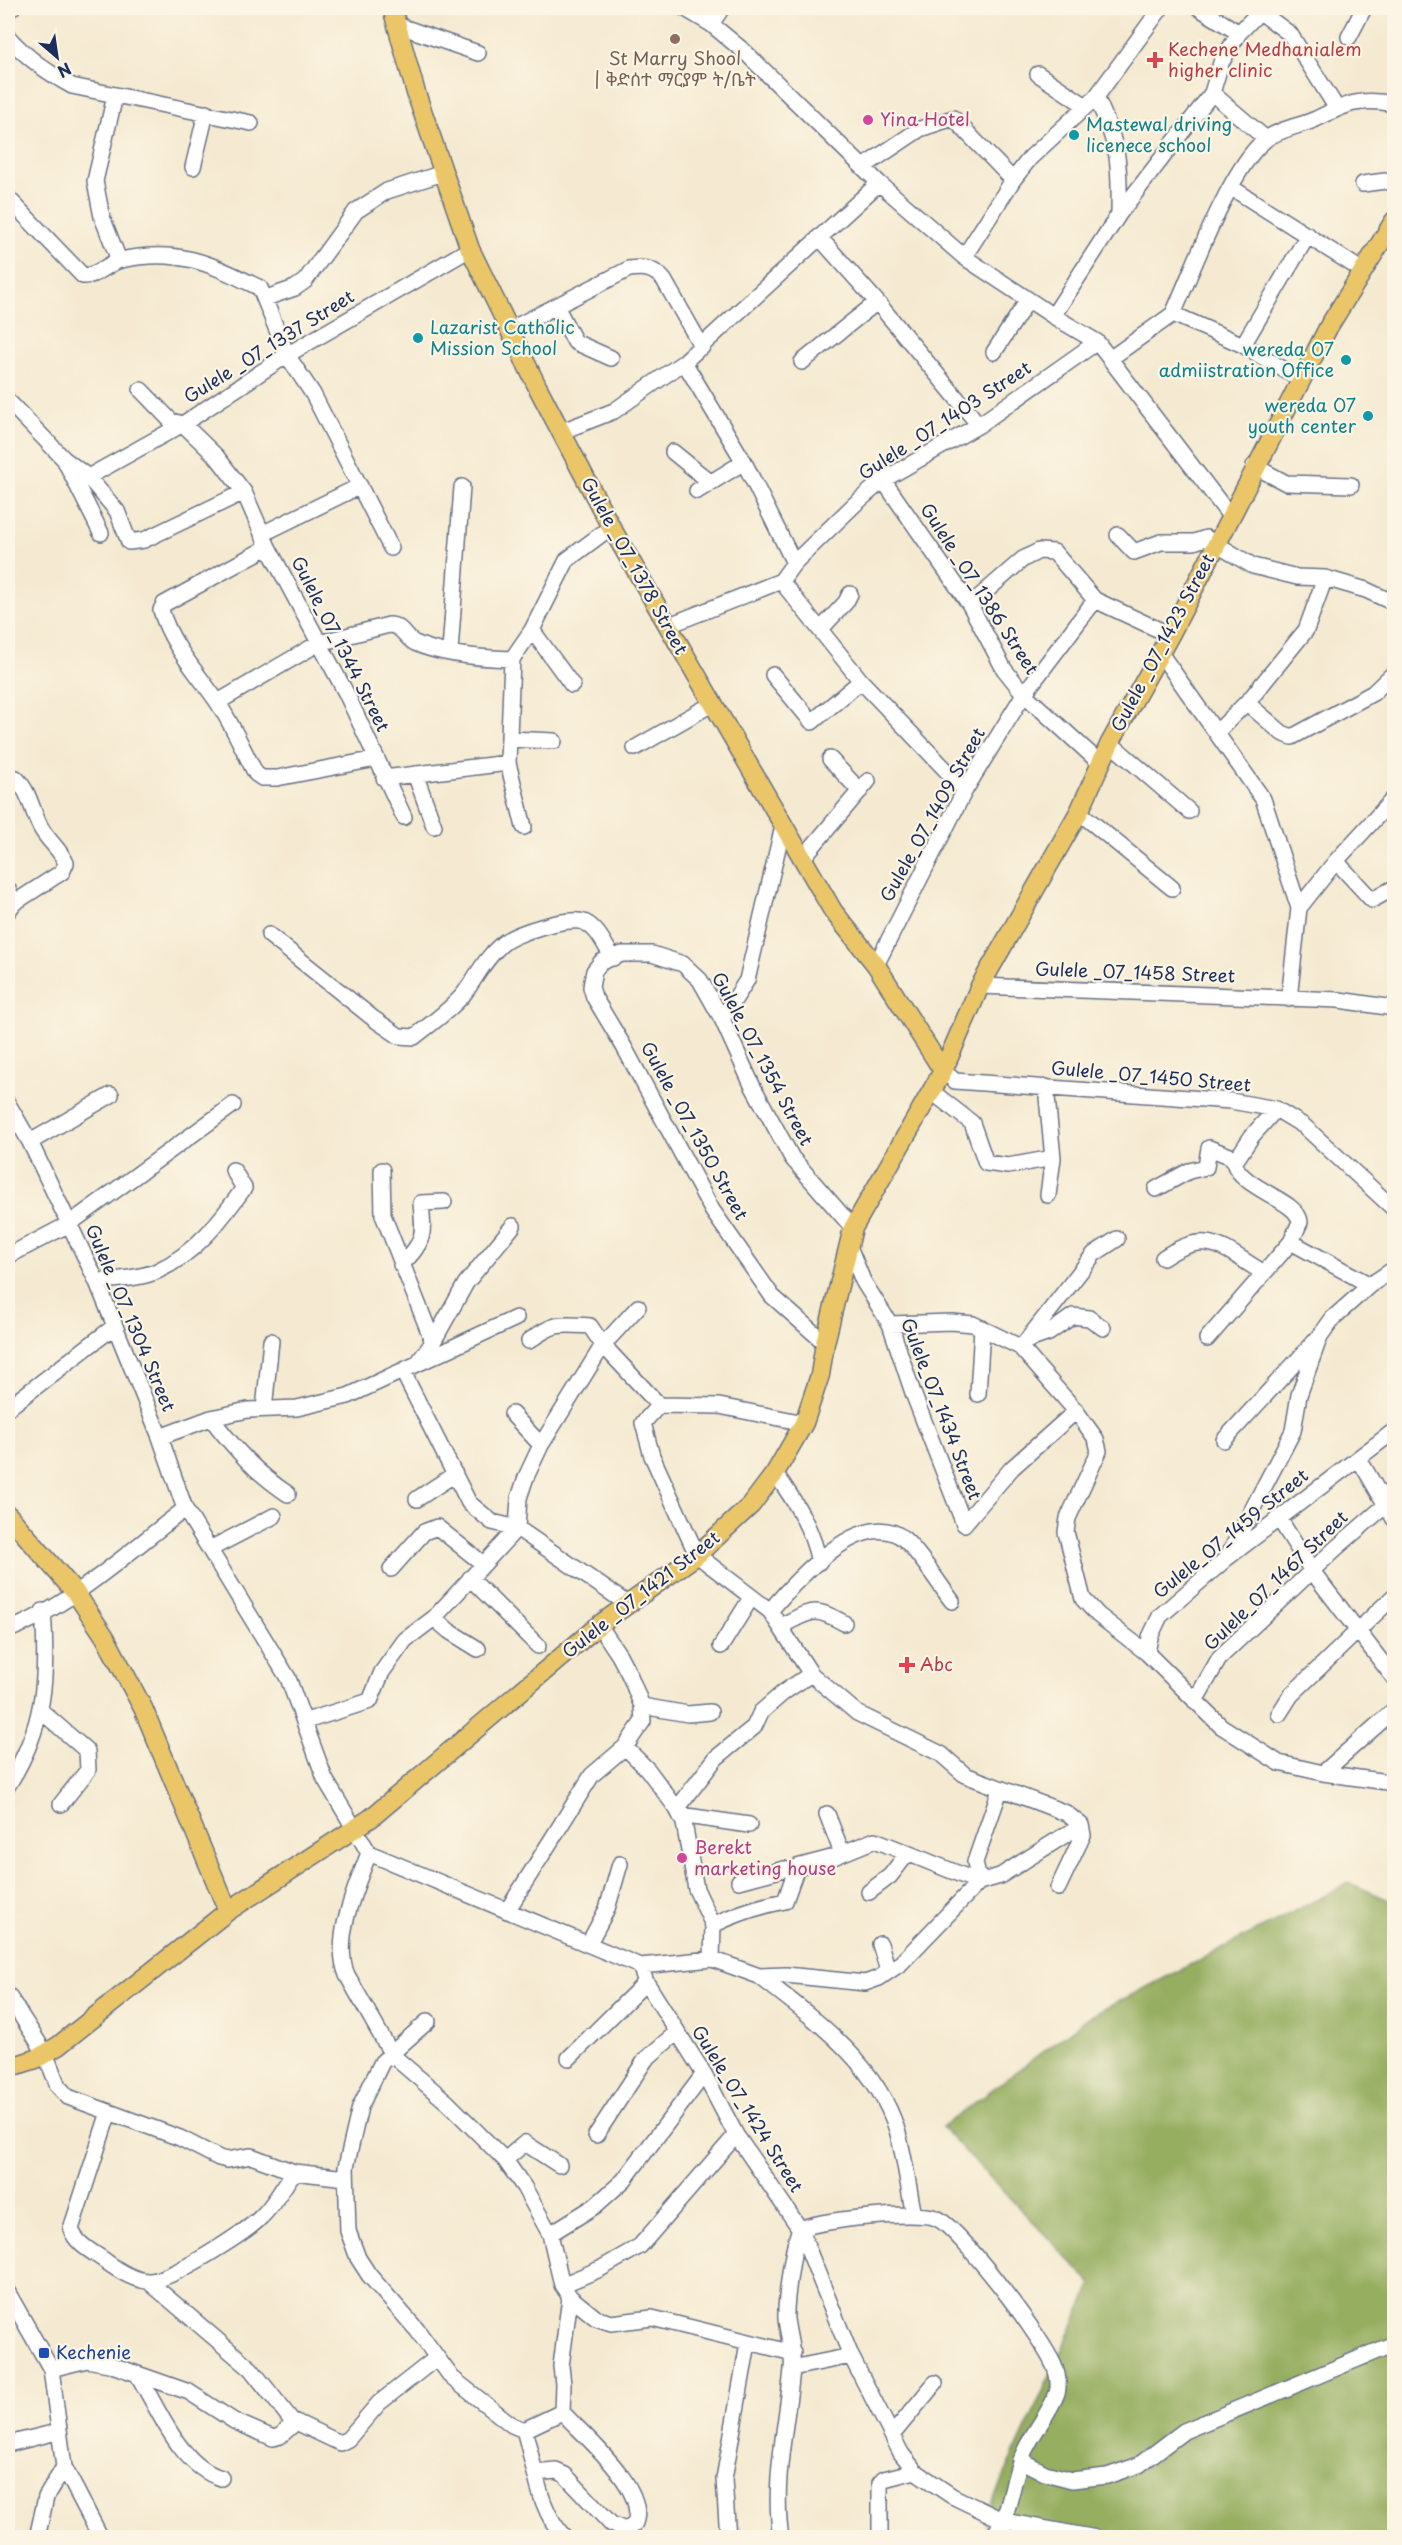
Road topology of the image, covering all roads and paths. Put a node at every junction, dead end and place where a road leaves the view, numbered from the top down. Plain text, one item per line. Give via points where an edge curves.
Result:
1 (12, 8) edge
2 (392, 8) edge
3 (684, 8) edge
4 (722, 8) edge
5 (1161, 8) edge
6 (1198, 8) edge
7 (1364, 8) edge
8 (1261, 9) edge
9 (8, 10) edge
10 (711, 24) junction
11 (397, 25) junction
12 (1239, 33) junction
13 (8, 37) edge
14 (1349, 37) dead end
15 (478, 53) dead end
16 (1038, 74) dead end
17 (1212, 93) junction
18 (115, 96) junction
19 (1091, 102) junction
20 (1395, 104) edge
21 (1336, 107) junction
22 (206, 113) junction
23 (251, 123) dead end
24 (1266, 139) junction
25 (194, 167) dead end
26 (863, 167) junction
27 (442, 173) junction
28 (1012, 180) junction
29 (879, 183) junction
30 (1362, 184) dead end
31 (1395, 184) edge
32 (1232, 188) junction
33 (8, 198) edge
34 (1119, 214) junction
35 (1395, 221) edge
36 (1308, 235) junction
37 (819, 237) junction
38 (470, 249) junction
39 (964, 257) junction
40 (119, 260) junction
41 (1362, 271) junction
42 (266, 298) junction
43 (1028, 300) junction
44 (878, 302) junction
45 (557, 308) junction
46 (1173, 314) junction
47 (1053, 316) junction
48 (511, 329) junction
49 (1097, 342) junction
50 (1243, 345) junction
51 (702, 347) junction
52 (994, 352) dead end
53 (287, 355) junction
54 (611, 358) dead end
55 (1111, 358) junction
56 (684, 362) junction
57 (802, 363) dead end
58 (1301, 380) junction
59 (141, 390) dead end
60 (8, 401) edge
61 (183, 424) junction
62 (979, 425) junction
63 (560, 432) junction
64 (673, 452) dead end
65 (64, 459) junction
66 (744, 462) junction
67 (1254, 466) junction
68 (88, 477) junction
69 (883, 480) junction
70 (710, 482) junction
71 (1350, 485) dead end
72 (360, 486) junction
73 (462, 487) dead end
74 (697, 491) dead end
75 (244, 492) junction
76 (1230, 516) junction
77 (611, 527) junction
78 (101, 533) dead end
79 (1118, 535) dead end
80 (265, 541) junction
81 (1214, 545) junction
82 (391, 548) dead end
83 (794, 563) junction
84 (1324, 578) junction
85 (781, 581) junction
86 (850, 594) dead end
87 (1095, 600) junction
88 (1395, 603) edge
89 (970, 605) junction
90 (667, 626) junction
91 (532, 630) junction
92 (820, 630) junction
93 (1170, 635) junction
94 (319, 643) junction
95 (450, 651) junction
96 (1160, 653) junction
97 (512, 659) junction
98 (1395, 673) edge
99 (773, 675) dead end
100 (861, 681) junction
101 (572, 685) dead end
102 (1024, 694) junction
103 (218, 702) junction
104 (1247, 703) junction
105 (712, 704) junction
106 (1217, 732) junction
107 (509, 739) junction
108 (554, 741) dead end
109 (1110, 743) junction
110 (635, 748) dead end
111 (376, 759) junction
112 (830, 759) dead end
113 (508, 763) junction
114 (1100, 763) junction
115 (415, 774) junction
116 (8, 777) edge
117 (384, 778) junction
118 (965, 790) junction
119 (1395, 798) edge
120 (1188, 811) dead end
121 (1079, 812) junction
122 (404, 817) dead end
123 (434, 826) dead end
124 (783, 826) junction
125 (524, 827) dead end
126 (802, 859) junction
127 (1336, 861) junction
128 (1172, 888) dead end
129 (1395, 888) edge
130 (10, 901) edge
131 (1299, 908) junction
132 (269, 935) dead end
133 (613, 958) junction
134 (876, 965) junction
135 (980, 986) junction
136 (1289, 999) junction
137 (1395, 1008) edge
138 (722, 1019) junction
139 (943, 1071) junction
140 (1046, 1087) junction
141 (931, 1091) junction
142 (111, 1095) dead end
143 (8, 1104) edge
144 (233, 1105) dead end
145 (1276, 1109) junction
146 (30, 1142) junction
147 (1053, 1158) junction
148 (1235, 1158) junction
149 (233, 1170) dead end
150 (382, 1170) dead end
151 (1156, 1189) dead end
152 (1048, 1195) dead end
153 (444, 1202) dead end
154 (1395, 1209) edge
155 (69, 1224) junction
156 (513, 1226) dead end
157 (851, 1236) junction
158 (1117, 1239) dead end
159 (1291, 1242) junction
160 (8, 1256) edge
161 (1163, 1258) dead end
162 (401, 1265) junction
163 (1395, 1269) edge
164 (1264, 1274) junction
165 (97, 1282) junction
166 (1370, 1285) junction
167 (638, 1307) dead end
168 (516, 1318) dead end
169 (890, 1324) junction
170 (115, 1326) junction
171 (982, 1328) junction
172 (1103, 1328) dead end
173 (1320, 1336) junction
174 (1207, 1339) dead end
175 (271, 1341) dead end
176 (529, 1341) dead end
177 (433, 1342) junction
178 (825, 1343) junction
179 (1024, 1343) junction
180 (603, 1345) junction
181 (420, 1360) junction
182 (402, 1372) junction
183 (978, 1394) dead end
184 (659, 1405) junction
185 (8, 1408) edge
186 (264, 1410) junction
187 (1076, 1411) junction
188 (512, 1414) dead end
189 (211, 1418) junction
190 (804, 1423) junction
191 (1395, 1431) edge
192 (160, 1437) junction
193 (1224, 1440) dead end
194 (541, 1445) junction
195 (1359, 1459) junction
196 (776, 1473) junction
197 (455, 1474) junction
198 (288, 1494) dead end
199 (417, 1499) dead end
200 (1390, 1502) edge
201 (185, 1509) junction
202 (8, 1515) edge
203 (274, 1516) dead end
204 (1395, 1519) edge
205 (1280, 1520) junction
206 (517, 1528) junction
207 (210, 1550) junction
208 (697, 1555) junction
209 (1227, 1558) junction
210 (819, 1562) junction
211 (482, 1563) junction
212 (391, 1569) dead end
213 (1312, 1571) junction
214 (470, 1578) junction
215 (75, 1592) junction
216 (1395, 1596) edge
217 (751, 1598) junction
218 (952, 1601) dead end
219 (626, 1604) junction
220 (43, 1611) junction
221 (770, 1611) junction
222 (434, 1618) junction
223 (844, 1623) dead end
224 (599, 1625) junction
225 (781, 1626) junction
226 (1357, 1629) junction
227 (8, 1630) edge
228 (538, 1646) dead end
229 (721, 1646) dead end
230 (478, 1649) dead end
231 (1147, 1653) junction
232 (811, 1674) junction
233 (1395, 1678) edge
234 (1195, 1701) junction
235 (642, 1706) junction
236 (40, 1710) junction
237 (1395, 1710) edge
238 (710, 1712) dead end
239 (1279, 1714) dead end
240 (306, 1721) junction
241 (625, 1747) junction
242 (1323, 1773) junction
243 (1395, 1782) edge
244 (8, 1785) edge
245 (1000, 1790) junction
246 (61, 1804) dead end
247 (679, 1812) junction
248 (827, 1815) dead end
249 (749, 1825) dead end
250 (1081, 1826) junction
251 (353, 1828) junction
252 (369, 1853) junction
253 (842, 1853) junction
254 (907, 1854) junction
255 (620, 1864) dead end
256 (785, 1871) junction
257 (739, 1881) dead end
258 (979, 1882) junction
259 (1058, 1888) dead end
260 (869, 1893) dead end
261 (228, 1911) junction
262 (507, 1911) junction
263 (713, 1925) junction
264 (589, 1943) junction
265 (880, 1944) dead end
266 (712, 1959) junction
267 (640, 1966) junction
268 (891, 1970) junction
269 (759, 1976) junction
270 (646, 1982) junction
271 (8, 1995) edge
272 (428, 2021) dead end
273 (676, 2032) junction
274 (45, 2053) junction
275 (392, 2055) junction
276 (569, 2058) dead end
277 (8, 2068) edge
278 (704, 2074) junction
279 (109, 2112) junction
280 (736, 2134) junction
281 (596, 2135) dead end
282 (505, 2160) junction
283 (559, 2165) dead end
284 (294, 2172) junction
285 (346, 2178) junction
286 (914, 2215) junction
287 (800, 2229) junction
288 (550, 2234) junction
289 (148, 2281) junction
290 (566, 2291) junction
291 (8, 2293) edge
292 (748, 2343) junction
293 (1395, 2344) edge
294 (851, 2356) junction
295 (435, 2359) junction
296 (792, 2361) junction
297 (51, 2370) junction
298 (139, 2377) junction
299 (935, 2383) dead end
300 (562, 2412) junction
301 (293, 2422) junction
302 (524, 2430) junction
303 (57, 2432) junction
304 (892, 2435) junction
305 (8, 2444) edge
306 (1020, 2460) junction
307 (64, 2467) junction
308 (915, 2470) junction
309 (536, 2473) junction
310 (221, 2478) dead end
311 (1004, 2521) junction
312 (37, 2538) edge
313 (101, 2538) edge
314 (565, 2538) edge
315 (728, 2538) edge
316 (781, 2538) edge
317 (880, 2538) edge
318 (992, 2538) edge
319 (1096, 2538) edge

1 - 9 street
2 - 11 main road, Gulele _07_1378 Street
3 - 10 street
4 - 10 street
5 - 19 street
6 - 12 street
7 - 14 street
8 - 12 street
8 - 21 street via 1290,34
10 - 26 street
11 - 15 street
11 - 27 main road, Gulele _07_1378 Street
12 - 17 street via 1221,63
13 - 18 street via 21,52 72,86
16 - 19 street
17 - 24 street
17 - 34 street
18 - 22 street
18 - 40 street via 96,181 102,217
19 - 28 street via 1030,158
19 - 34 street via 1112,130 1120,163
20 - 21 street via 1373,100
21 - 24 street
22 - 23 street
22 - 25 street
24 - 32 street via 1247,161
26 - 28 street via 920,129 954,118
26 - 29 street
27 - 38 main road, Gulele _07_1378 Street
27 - 42 street via 387,191 356,211 305,281
28 - 39 street
29 - 37 street
29 - 39 street
30 - 31 street
32 - 36 street
32 - 46 street
33 - 40 street via 83,276
34 - 47 street
35 - 41 main road, Gulele _07_1423 Street
36 - 41 street
36 - 50 street
37 - 44 street
37 - 51 street
38 - 48 main road, Gulele _07_1378 Street
38 - 53 street, Gulele _07_1337 Street
39 - 43 street
40 - 42 street via 150,256 193,258 260,288
41 - 58 main road, Gulele _07_1423 Street
42 - 53 street
43 - 47 street
43 - 52 street
44 - 57 street
44 - 62 street
45 - 48 street
45 - 51 street via 629,269 649,270 664,280
45 - 54 street via 575,342
46 - 50 street
46 - 55 street
47 - 49 street
48 - 63 main road, Gulele _07_1378 Street
49 - 55 street
49 - 62 street, Gulele _07_1403 Street
50 - 58 street
51 - 56 street
53 - 61 street, Gulele _07_1337 Street
53 - 72 street via 313,394
55 - 76 street
56 - 63 street via 614,411
56 - 66 street
58 - 67 main road, Gulele _07_1423 Street
59 - 61 street, Gulele_07_1344 Street via 171,421
60 - 65 street
61 - 68 street, Gulele _07_1337 Street
61 - 75 street, Gulele_07_1344 Street via 217,457
62 - 69 street, Gulele _07_1403 Street
63 - 77 main road, Gulele _07_1378 Street
64 - 70 street
65 - 68 street
65 - 78 street
66 - 70 street
66 - 83 street
67 - 71 street via 1286,483
67 - 76 main road, Gulele _07_1423 Street
68 - 75 street via 117,511 129,542 144,540
69 - 83 street, Gulele _07_1403 Street
69 - 89 street, Gulele _07_1386 Street
70 - 74 street
72 - 80 street
72 - 82 street
73 - 95 street
75 - 80 street, Gulele_07_1344 Street
76 - 81 main road, Gulele _07_1423 Street
77 - 90 main road, Gulele _07_1378 Street
77 - 91 street via 567,560
79 - 81 street via 1134,552 1161,542 1206,538
80 - 94 street, Gulele_07_1344 Street
80 - 103 street via 164,604 161,610 179,652
81 - 84 street via 1253,566 1297,577
81 - 93 main road, Gulele _07_1423 Street
83 - 85 street, Gulele _07_1403 Street
84 - 88 street
84 - 104 street via 1306,630
85 - 90 street
85 - 92 street
86 - 92 street
87 - 89 street via 1054,552 1039,551 1023,559
87 - 93 street
87 - 102 street, Gulele_07_1409 Street
89 - 102 street, Gulele _07_1386 Street via 1004,669
90 - 105 main road, Gulele _07_1378 Street
91 - 97 street
91 - 101 street
92 - 100 street
93 - 96 main road, Gulele _07_1423 Street
94 - 95 street via 394,625 417,644
94 - 103 street
94 - 111 street, Gulele_07_1344 Street
95 - 97 street via 478,658
96 - 106 street
96 - 109 main road, Gulele _07_1423 Street
97 - 107 street
98 - 104 street via 1373,693 1292,736 1282,733
99 - 100 street via 812,722
100 - 118 street
102 - 114 street, Gulele _07_1386 Street
102 - 118 street, Gulele_07_1409 Street
103 - 111 street, Gulele_07_1344 Street via 256,774 267,780
104 - 106 street
105 - 110 street
105 - 124 main road, Gulele _07_1378 Street
106 - 131 street via 1263,799
107 - 108 street
107 - 113 street
109 - 114 main road, Gulele _07_1423 Street
109 - 120 street
111 - 117 street, Gulele_07_1344 Street
112 - 126 street via 864,786
113 - 115 street
113 - 125 street
114 - 121 main road, Gulele _07_1423 Street
115 - 117 street
115 - 123 street
116 - 130 street via 22,784 42,830 61,850 66,863 62,872
117 - 122 street, Gulele_07_1344 Street
118 - 134 street, Gulele_07_1409 Street
119 - 127 street
121 - 128 street
121 - 135 main road, Gulele _07_1423 Street
124 - 126 main road, Gulele _07_1378 Street
124 - 138 street via 747,980
126 - 134 main road, Gulele _07_1378 Street via 833,911
127 - 129 street via 1372,900
127 - 131 street
131 - 136 street
132 - 133 street via 399,1036 414,1037 462,995 504,941 573,920 596,930
133 - 138 street, Gulele_07_1354 Street via 622,954 652,954 683,964 700,980
133 - 178 street, Gulele _07_1350 Street via 601,962 594,971 594,997 712,1210 772,1296
134 - 139 main road, Gulele _07_1378 Street
135 - 136 street, Gulele _07_1458 Street
135 - 139 main road, Gulele _07_1423 Street
136 - 137 street, Gulele _07_1458 Street via 1367,1002
138 - 157 street, Gulele_07_1354 Street via 792,1158
139 - 140 street, Gulele _07_1450 Street via 955,1082
139 - 141 main road, Gulele _07_1421 Street
140 - 145 street, Gulele _07_1450 Street via 1231,1101
140 - 147 street
141 - 147 street via 972,1123 986,1163 1008,1166
141 - 157 main road, Gulele _07_1421 Street
142 - 146 street
143 - 146 street, Gulele _07_1304 Street
144 - 155 street
145 - 148 street
145 - 154 street, Gulele _07_1450 Street via 1304,1126
146 - 155 street, Gulele _07_1304 Street
147 - 152 street
148 - 151 street via 1209,1148 1206,1167 1189,1171
148 - 159 street via 1237,1170 1245,1180 1300,1217
149 - 165 street via 244,1188 219,1223 187,1254 155,1272
150 - 162 street via 383,1215
153 - 162 street via 421,1203 423,1231 419,1247
155 - 160 street
155 - 165 street, Gulele _07_1304 Street
156 - 177 street via 466,1283
157 - 169 street, Gulele_07_1434 Street via 863,1281
157 - 178 main road, Gulele _07_1421 Street
158 - 179 street via 1094,1254
159 - 164 street
159 - 166 street
161 - 164 street via 1182,1245 1207,1241
162 - 177 street
163 - 166 street
164 - 174 street
165 - 170 street, Gulele _07_1304 Street
166 - 173 street via 1333,1318
167 - 180 street
168 - 181 street
169 - 171 street via 952,1322
169 - 187 street, Gulele_07_1434 Street via 964,1524 1012,1468
170 - 185 street
170 - 192 street, Gulele _07_1304 Street
171 - 179 street
171 - 183 street
172 - 179 street via 1089,1318 1073,1316 1049,1334
173 - 193 street
173 - 209 street via 1299,1395 1293,1431
175 - 186 street
176 - 180 street via 560,1323 590,1326
177 - 181 street
178 - 190 main road, Gulele _07_1421 Street via 820,1376
179 - 187 street
180 - 184 street
180 - 194 street
181 - 182 street
182 - 186 street via 348,1396 297,1408
182 - 197 street
184 - 190 street via 719,1406
184 - 208 street via 643,1423 652,1456
186 - 189 street
187 - 231 street via 1096,1439 1099,1451 1068,1518 1066,1532 1077,1580 1083,1599 1098,1615
188 - 194 street
189 - 192 street
189 - 198 street via 261,1475
190 - 196 main road, Gulele _07_1421 Street
191 - 195 street, Gulele_07_1459 Street
192 - 201 street, Gulele _07_1304 Street
194 - 206 street via 519,1498
195 - 200 street
195 - 205 street, Gulele_07_1459 Street
196 - 208 main road, Gulele _07_1421 Street via 751,1505
196 - 210 street via 799,1506 816,1543
197 - 199 street
197 - 206 street via 469,1503 492,1522
200 - 204 street
200 - 213 street, Gulele_07_1467 Street
201 - 207 street, Gulele _07_1304 Street
201 - 215 street
202 - 215 main road
203 - 207 street
205 - 209 street, Gulele_07_1459 Street
205 - 213 street
206 - 211 street
206 - 219 street
207 - 240 street, Gulele _07_1304 Street via 288,1678
208 - 217 street
208 - 219 main road, Gulele _07_1421 Street
209 - 231 street, Gulele_07_1459 Street via 1160,1616
210 - 218 street via 857,1534 875,1529 903,1538
210 - 221 street
211 - 212 street via 437,1527 424,1532
211 - 214 street
213 - 226 street
213 - 234 street, Gulele_07_1467 Street via 1220,1657
214 - 222 street
214 - 228 street
215 - 220 street
215 - 261 main road via 105,1637 143,1708
216 - 226 street
217 - 221 street
217 - 229 street
219 - 224 main road, Gulele _07_1421 Street
220 - 227 street
220 - 236 street via 47,1663
221 - 225 street
222 - 230 street
222 - 240 street via 405,1640 390,1659 370,1701
223 - 225 street via 826,1612 812,1611
224 - 235 street via 620,1655
224 - 251 main road, Gulele _07_1421 Street via 397,1797
225 - 232 street
226 - 233 street
226 - 239 street via 1292,1695
231 - 234 street
232 - 245 street via 857,1713 923,1744 965,1774
232 - 247 street via 761,1712 754,1727 716,1758
234 - 242 street via 1221,1726 1278,1763
235 - 238 street via 688,1714
235 - 241 street via 643,1721
236 - 244 street via 34,1736
236 - 246 street via 87,1751 88,1770
237 - 242 street
240 - 251 street, Gulele _07_1304 Street via 325,1779
241 - 247 street
241 - 262 street via 592,1775
242 - 243 street
245 - 250 street via 1066,1813
245 - 258 street via 975,1862
247 - 249 street
247 - 263 street via 696,1889
248 - 253 street
250 - 258 street via 1000,1876
250 - 259 street via 1083,1835
251 - 252 street
251 - 261 main road, Gulele _07_1421 Street
252 - 262 street
252 - 275 street via 351,1898 341,1961
253 - 254 street via 875,1840
253 - 256 street
254 - 258 street
254 - 260 street via 890,1876
255 - 264 street via 607,1909
256 - 257 street
256 - 263 street via 789,1894 785,1901 771,1902
258 - 268 street
261 - 274 main road, Gulele _07_1421 Street via 86,2026
262 - 264 street
263 - 266 street
264 - 267 street
265 - 268 street
266 - 267 street
266 - 269 street
267 - 270 street, Gulele_07_1424 Street
268 - 269 street via 865,1983
269 - 286 street via 812,2017 858,2061 882,2094 897,2130
270 - 273 street, Gulele_07_1424 Street
270 - 276 street
271 - 274 street
272 - 275 street
273 - 278 street, Gulele_07_1424 Street
273 - 281 street via 646,2060
274 - 277 main road, Gulele _07_1421 Street
274 - 279 street via 63,2094
275 - 282 street
275 - 285 street via 382,2062 360,2107
278 - 280 street, Gulele_07_1424 Street
278 - 288 street via 624,2180 595,2206
279 - 284 street via 180,2138 219,2158 251,2156
279 - 289 street via 71,2229 78,2242 120,2272
280 - 287 street, Gulele_07_1424 Street
280 - 290 street via 640,2246
282 - 283 street via 525,2143
282 - 288 street
284 - 285 street
284 - 289 street via 262,2217 245,2230 162,2279
285 - 295 street via 347,2224 358,2258 417,2330
286 - 287 street via 817,2222
286 - 306 street via 942,2221 1014,2302 1040,2338 1057,2371 1058,2391
287 - 294 street, Gulele_07_1424 Street
287 - 296 street via 787,2299
288 - 290 street
289 - 301 street via 251,2369
290 - 292 street via 596,2318 611,2323 652,2318
290 - 300 street
291 - 297 street
292 - 296 street
292 - 315 street via 724,2479
293 - 306 street via 1184,2431 1139,2465 1107,2476 1072,2481
294 - 296 street
294 - 304 street, Gulele_07_1424 Street
295 - 301 street via 379,2403 344,2442 333,2441
295 - 302 street via 464,2388
296 - 316 street via 778,2496
297 - 298 street via 87,2360 109,2364
297 - 303 street
298 - 301 street via 189,2392 234,2421 273,2438
298 - 310 street via 181,2447 203,2470
299 - 304 street
300 - 302 street
300 - 309 street via 631,2490 638,2509 634,2525 625,2530 611,2524 565,2475 556,2471
302 - 309 street
303 - 305 street
303 - 307 street
304 - 308 street, Gulele_07_1424 Street
306 - 311 street
307 - 312 street via 46,2497
307 - 313 street
308 - 311 street, Gulele_07_1424 Street via 952,2496
308 - 317 street via 880,2483
309 - 314 street via 542,2504
311 - 318 street
311 - 319 street, Gulele_07_1424 Street

